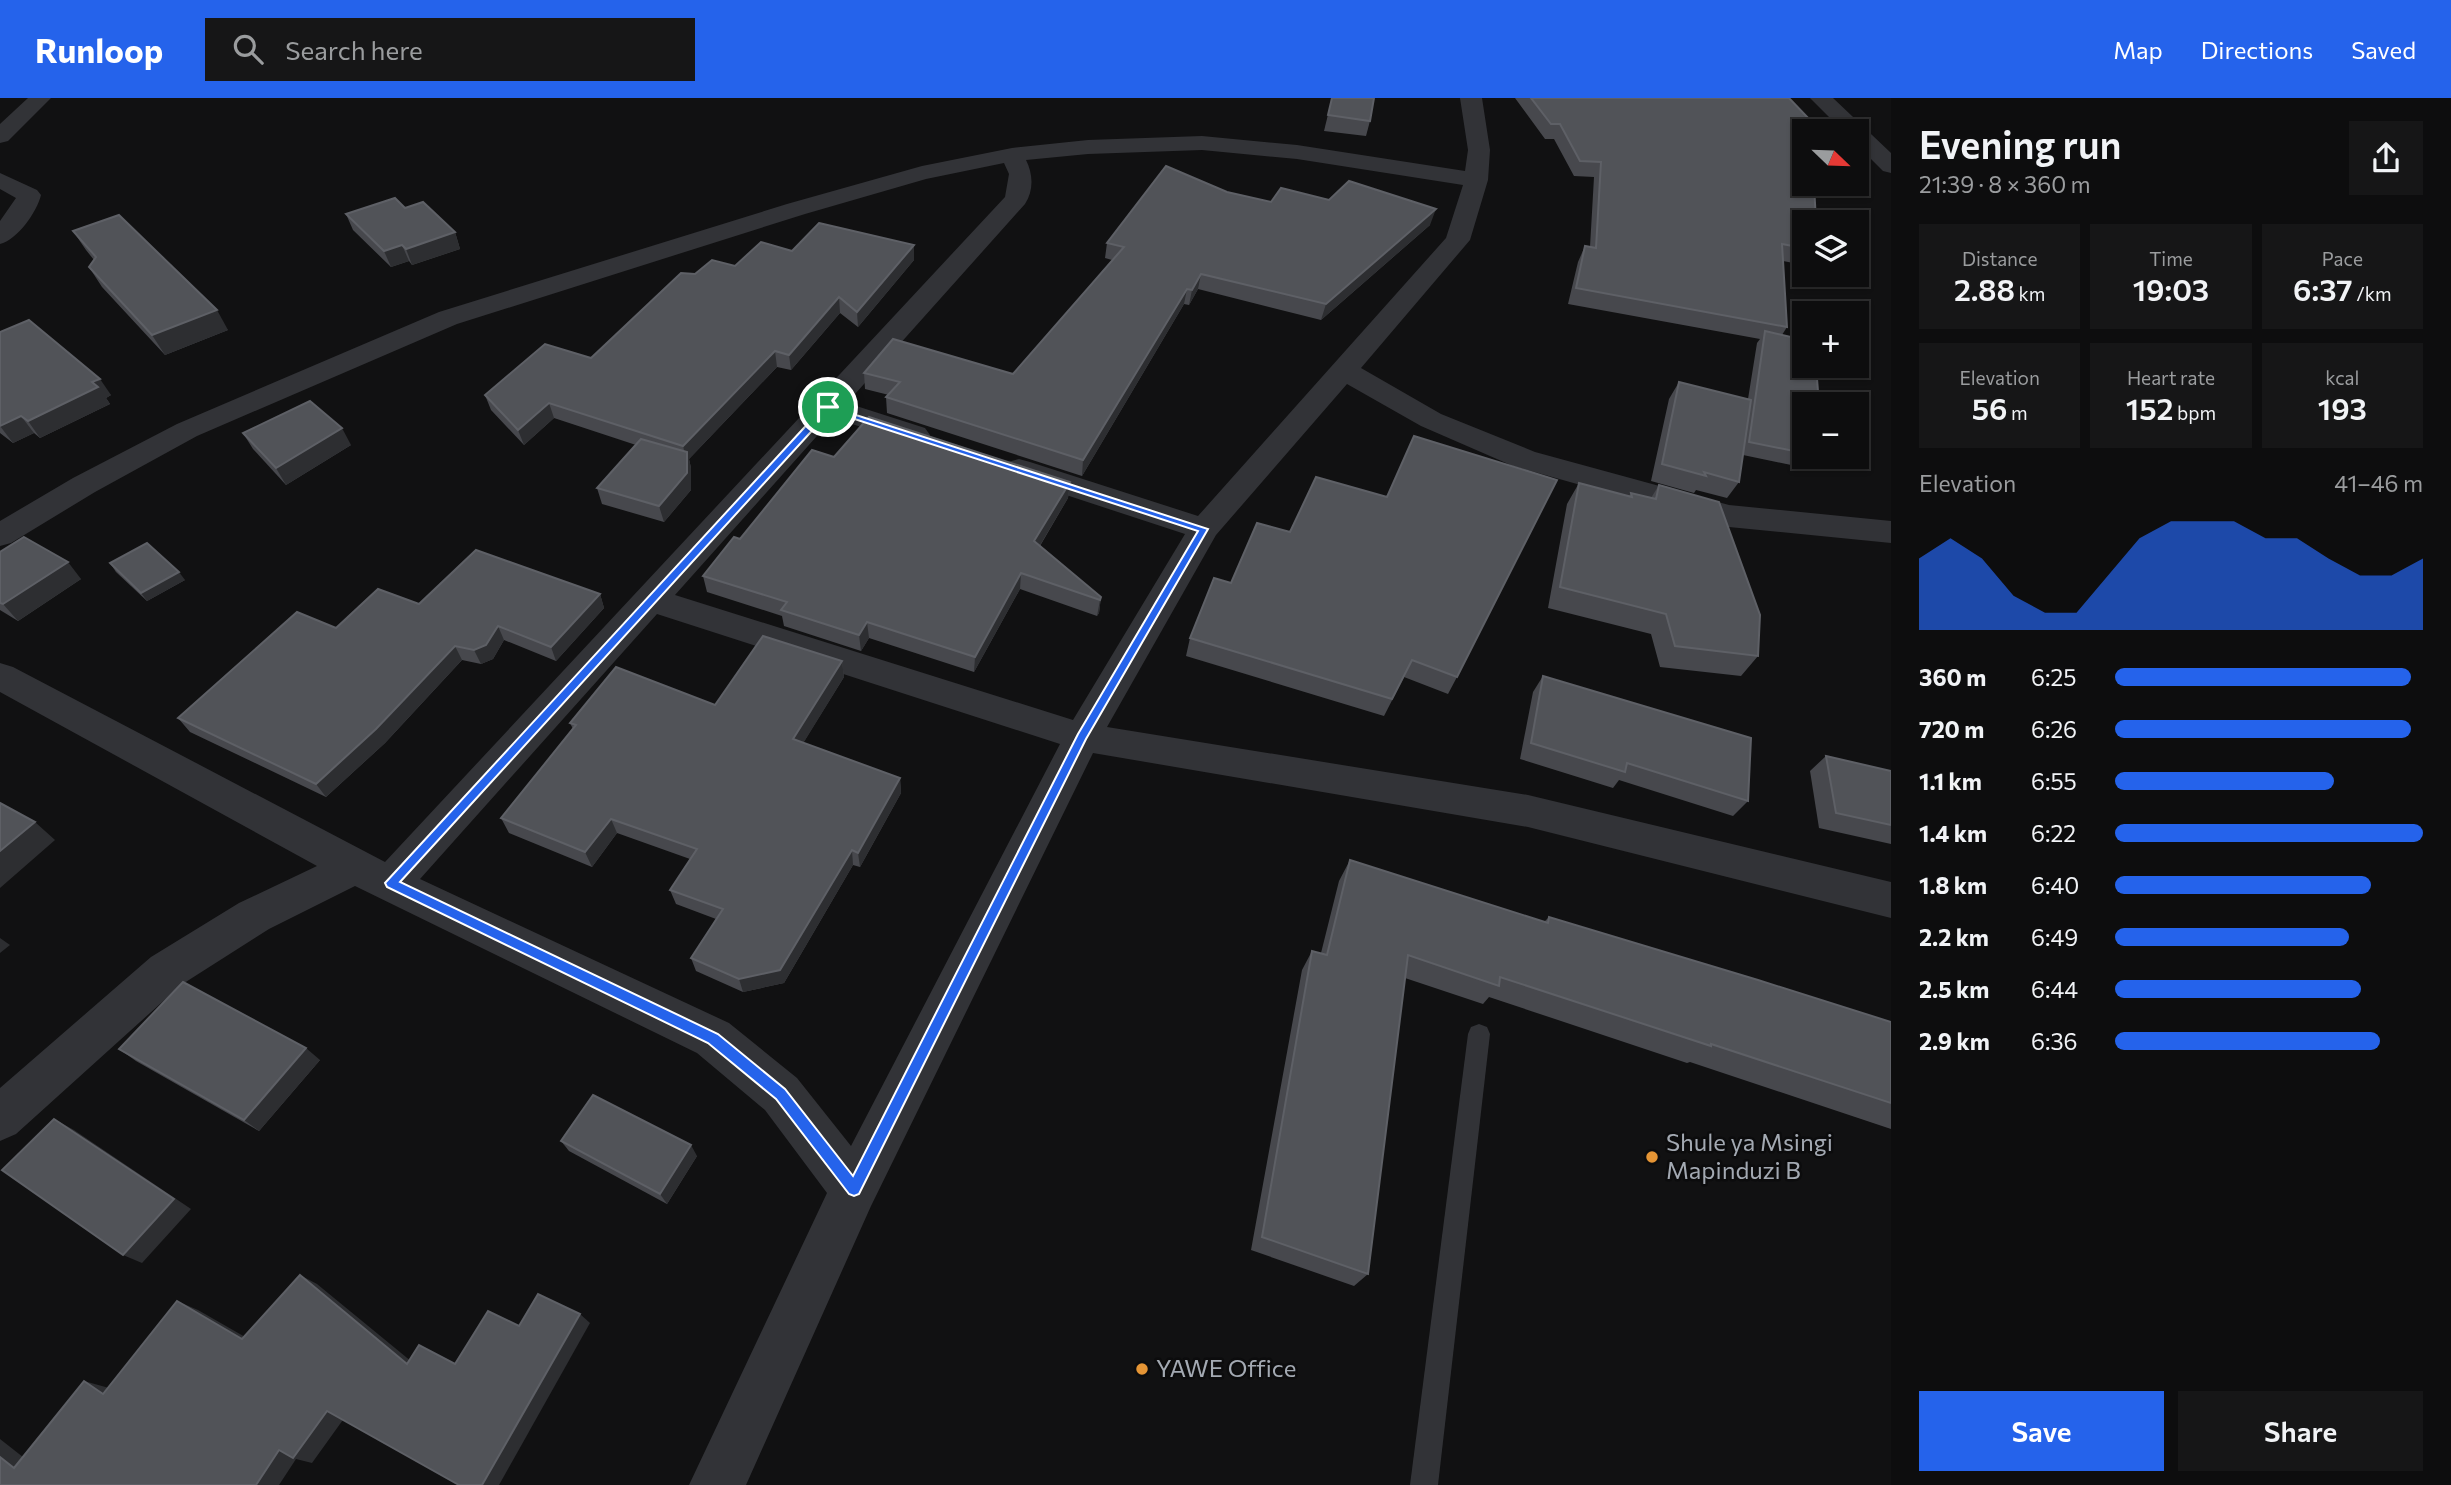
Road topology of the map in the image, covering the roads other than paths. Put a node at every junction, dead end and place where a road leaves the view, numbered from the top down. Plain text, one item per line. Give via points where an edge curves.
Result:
1 (40, 98) edge
2 (1471, 98) edge
3 (1821, 98) edge
4 (1843, 119) edge
5 (0, 136) edge
6 (1869, 145) edge
7 (1012, 155) junction
8 (1891, 166) edge
9 (0, 180) edge
10 (1476, 180) junction
11 (0, 237) edge
12 (1342, 369) junction
13 (828, 407) junction
14 (945, 445) edge
15 (997, 462) edge
16 (1203, 529) junction
17 (1891, 532) edge
18 (0, 535) edge
19 (651, 600) junction
20 (0, 676) edge
21 (1082, 737) junction
22 (373, 875) junction
23 (1891, 900) edge
24 (1479, 1034) dead end
25 (0, 1118) edge
26 (854, 1189) junction
27 (717, 1485) edge
28 (1424, 1485) edge

1 - 5 street
2 - 10 street via 1479,150
3 - 4 street
6 - 8 street
7 - 10 street via 1202,143 1297,152
7 - 13 street via 1021,174 1017,199
7 - 18 street via 922,173 448,318 187,430
9 - 11 street via 29,195
10 - 12 street via 1458,240
12 - 16 street
12 - 17 street via 1431,420 1524,459 1729,516
13 - 14 street
13 - 19 street
15 - 16 street
16 - 21 street
19 - 21 street
19 - 22 street
20 - 22 street
21 - 23 street via 1528,811
21 - 26 street
22 - 25 street via 254,916 166,971
22 - 26 street via 713,1038 781,1094
24 - 28 lane
26 - 27 street

